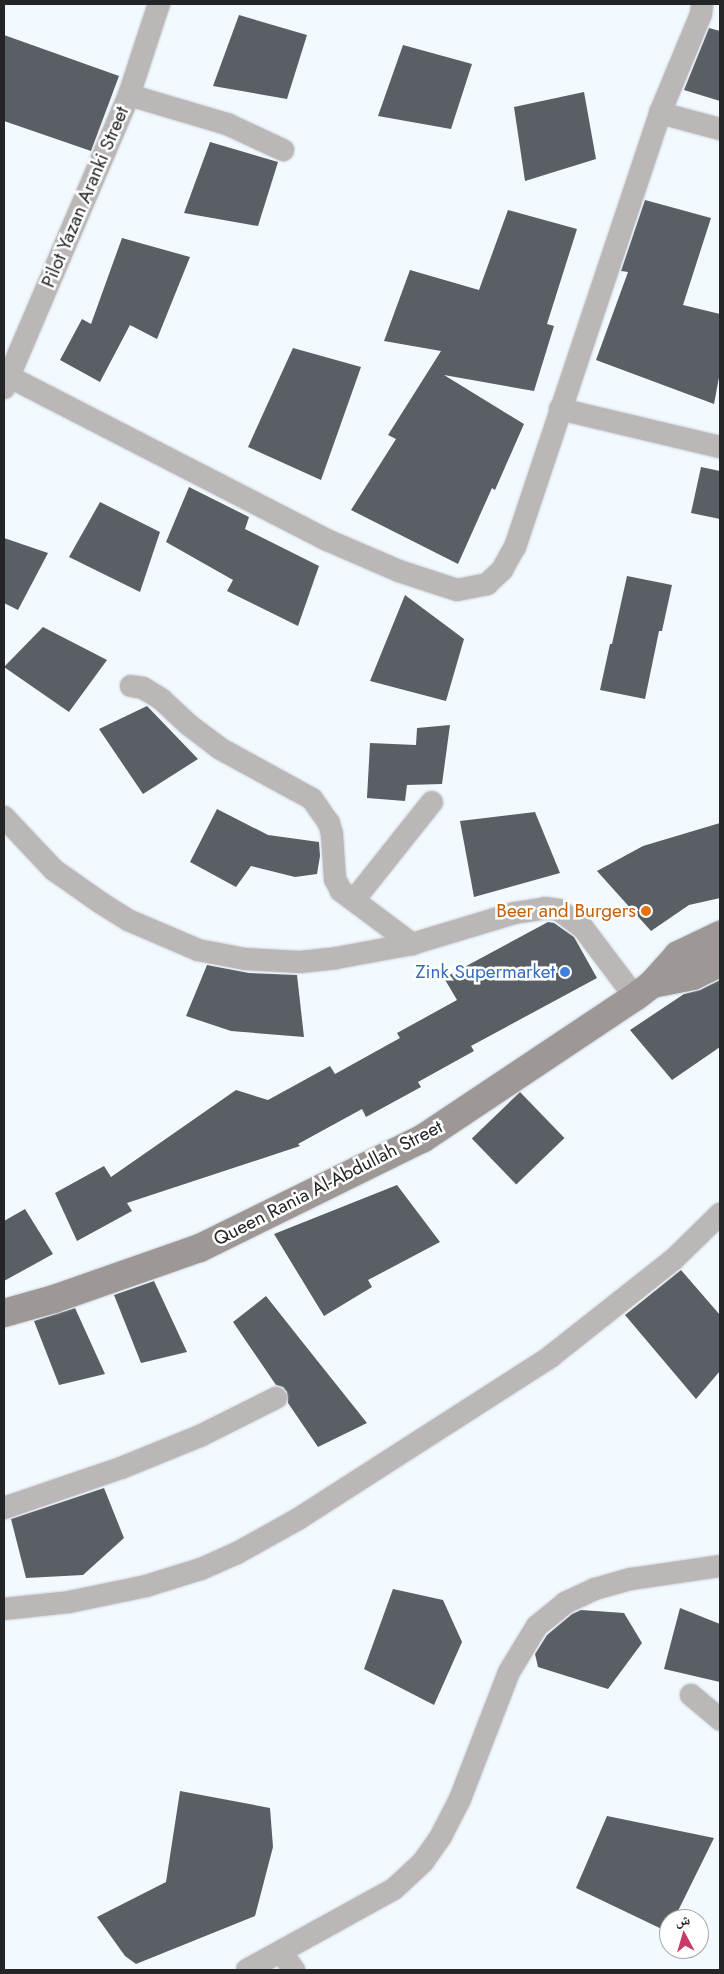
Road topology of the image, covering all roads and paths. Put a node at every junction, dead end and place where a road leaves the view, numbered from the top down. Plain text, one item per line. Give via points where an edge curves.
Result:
1 (159, 4) edge
2 (702, 4) edge
3 (129, 94) junction
4 (660, 113) junction
5 (720, 129) edge
6 (283, 150) dead end
7 (6, 379) edge
8 (560, 409) junction
9 (720, 447) edge
10 (131, 686) dead end
11 (432, 802) dead end
12 (4, 817) edge
13 (354, 900) junction
14 (720, 935) edge
15 (412, 944) junction
16 (720, 963) edge
17 (644, 990) junction
18 (720, 1214) edge
19 (4, 1313) edge
20 (276, 1398) dead end
21 (4, 1508) edge
22 (720, 1566) edge
23 (4, 1609) edge
24 (691, 1695) dead end
25 (720, 1719) edge
26 (287, 1961) edge
27 (247, 1970) edge

1 - 3 street, Pilot Yazan Aranki Street
2 - 4 street via 701,14
3 - 6 street via 227,124
3 - 7 street, Pilot Yazan Aranki Street
4 - 5 street
4 - 8 street
7 - 8 street via 327,540 399,571 457,590 487,584 502,570 515,547
8 - 9 street
10 - 13 street via 143,688 161,698 188,726 219,748 312,799 325,815 332,834 337,886
11 - 13 street
12 - 15 street via 54,870 101,903 128,920 198,950 245,959 300,962
13 - 15 street
14 - 17 main road, Queen Rania Al-Abdullah Street via 678,955
15 - 17 street via 516,913 545,908 559,910 583,928
16 - 17 main road, Queen Rania Al-Abdullah Street via 693,976
17 - 19 main road, Queen Rania Al-Abdullah Street via 422,1139 200,1248
18 - 23 street via 673,1260 550,1357 298,1519 237,1553 201,1570 146,1586 69,1602
20 - 21 street via 200,1436 121,1468
22 - 26 street via 631,1579 595,1589 565,1602 537,1626 510,1672 460,1799 423,1862 394,1889
24 - 25 street
26 - 27 street

